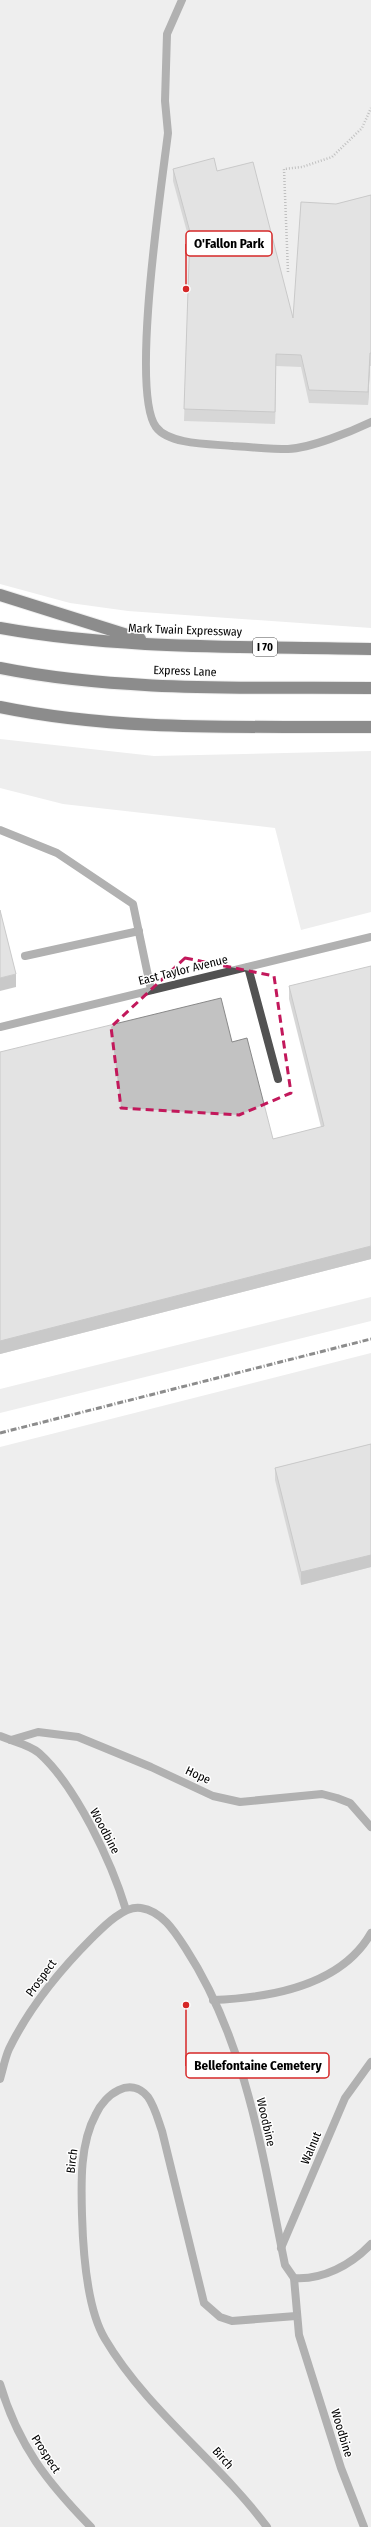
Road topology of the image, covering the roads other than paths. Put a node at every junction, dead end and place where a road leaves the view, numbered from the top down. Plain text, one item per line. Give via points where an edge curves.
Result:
1 (182, 0) edge
2 (371, 422) edge
3 (0, 595) edge
4 (0, 628) edge
5 (158, 645) junction
6 (371, 649) edge
7 (0, 668) edge
8 (371, 688) edge
9 (0, 708) edge
10 (371, 727) edge
11 (0, 830) edge
12 (139, 931) junction
13 (371, 937) edge
14 (25, 956) dead end
15 (248, 967) junction
16 (151, 990) junction
17 (0, 1026) edge
18 (278, 1079) dead end
19 (0, 1736) edge
20 (11, 1740) junction
21 (371, 1827) edge
22 (126, 1910) junction
23 (371, 1933) edge
24 (213, 2000) junction
25 (371, 2062) edge
26 (0, 2079) edge
27 (371, 2244) edge
28 (281, 2248) junction
29 (294, 2278) junction
30 (296, 2316) junction
31 (0, 2384) edge
32 (91, 2527) edge
33 (267, 2527) edge
34 (364, 2527) edge

1 - 2 street via 167,34 165,101 168,133 146,324 147,399 150,416 156,428 175,439 196,443 289,449 313,444
3 - 5 highway
4 - 5 highway, Mark Twain Expressway / I 70 via 90,640
5 - 6 highway, Mark Twain Expressway / I 70
7 - 8 highway, Express Lane via 68,678 131,683
9 - 10 highway via 73,719 136,723
11 - 12 street via 57,853 133,904
12 - 14 street
12 - 16 street
13 - 15 street, East Taylor Avenue
15 - 16 street, East Taylor Avenue
15 - 18 street
16 - 17 street, East Taylor Avenue
19 - 20 street, Woodbine
20 - 21 street, Hope via 38,1732 78,1736 213,1796 240,1802 322,1794 350,1804
20 - 22 street, Woodbine via 38,1752 66,1783 118,1881
22 - 24 street, Woodbine via 140,1908 162,1917 199,1969
22 - 26 street, Prospect via 100,1930 64,1966 34,2008 9,2050
23 - 24 street via 350,1957 332,1971 293,1990 254,1998
24 - 28 street, Woodbine via 229,2036 253,2113
25 - 28 street, Walnut via 346,2098
27 - 29 street via 332,2272 310,2279
28 - 29 street, Woodbine via 285,2265
29 - 30 street, Woodbine
30 - 33 street, Birch via 232,2321 220,2317 204,2303 164,2138 153,2106 147,2097 132,2088 120,2088 113,2092 96,2112 88,2130 81,2186 83,2260 104,2338 144,2393
30 - 34 street, Woodbine via 299,2335 341,2468
31 - 32 street, Prospect via 7,2407 27,2451 59,2495

